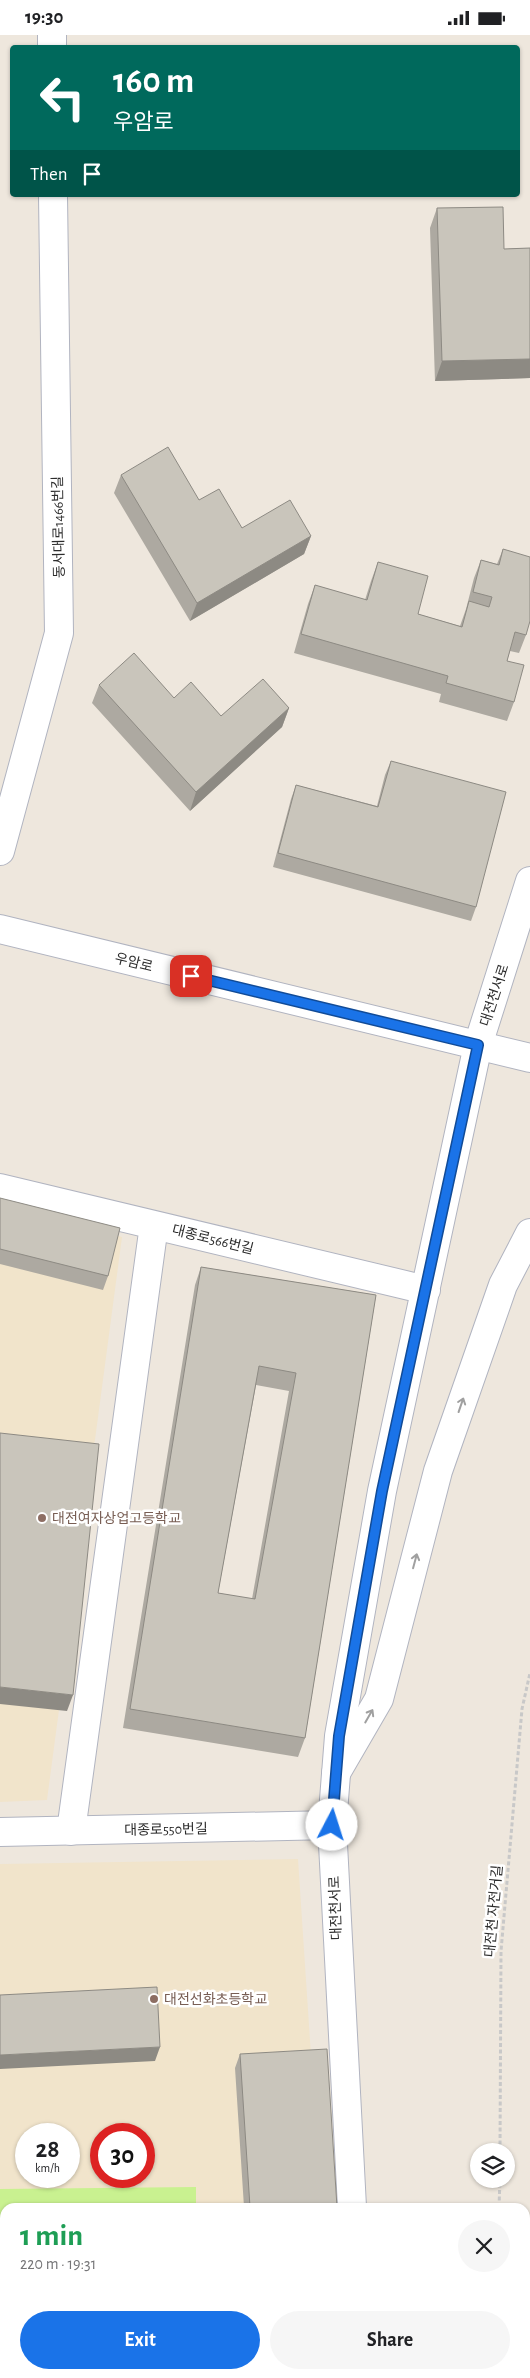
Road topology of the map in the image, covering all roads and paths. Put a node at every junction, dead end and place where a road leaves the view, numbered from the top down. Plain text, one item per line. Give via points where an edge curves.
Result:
1 (54, 197) edge
2 (0, 851) edge
3 (530, 881) edge
4 (0, 929) edge
5 (478, 1045) junction
6 (528, 1058) edge
7 (0, 1188) edge
8 (154, 1225) junction
9 (530, 1233) edge
10 (426, 1290) junction
11 (530, 1673) edge
12 (336, 1773) junction
13 (332, 1825) junction
14 (71, 1831) junction
15 (0, 1832) edge
16 (500, 2143) edge
17 (500, 2188) edge
18 (352, 2203) edge
19 (499, 2203) edge

1 - 2 street, 동서대로1466번길 via 59,633
3 - 5 street, 대전천서로
4 - 5 street, 우암로
5 - 6 street, 우암로
5 - 10 street, 대전천서로
7 - 8 street, 대종로566번길
8 - 10 street, 대종로566번길
8 - 14 street
12 -> 9 street via 379,1699 438,1471 503,1285
10 - 12 street, 대전천서로 via 382,1491 339,1736
11 - 16 path, 대전천 자전거길 via 522,1709 500,1951
12 - 13 street, 대전천서로
13 - 14 street, 대종로550번길
13 - 18 street, 대전천서로
14 - 15 street, 대종로550번길
17 - 19 path

